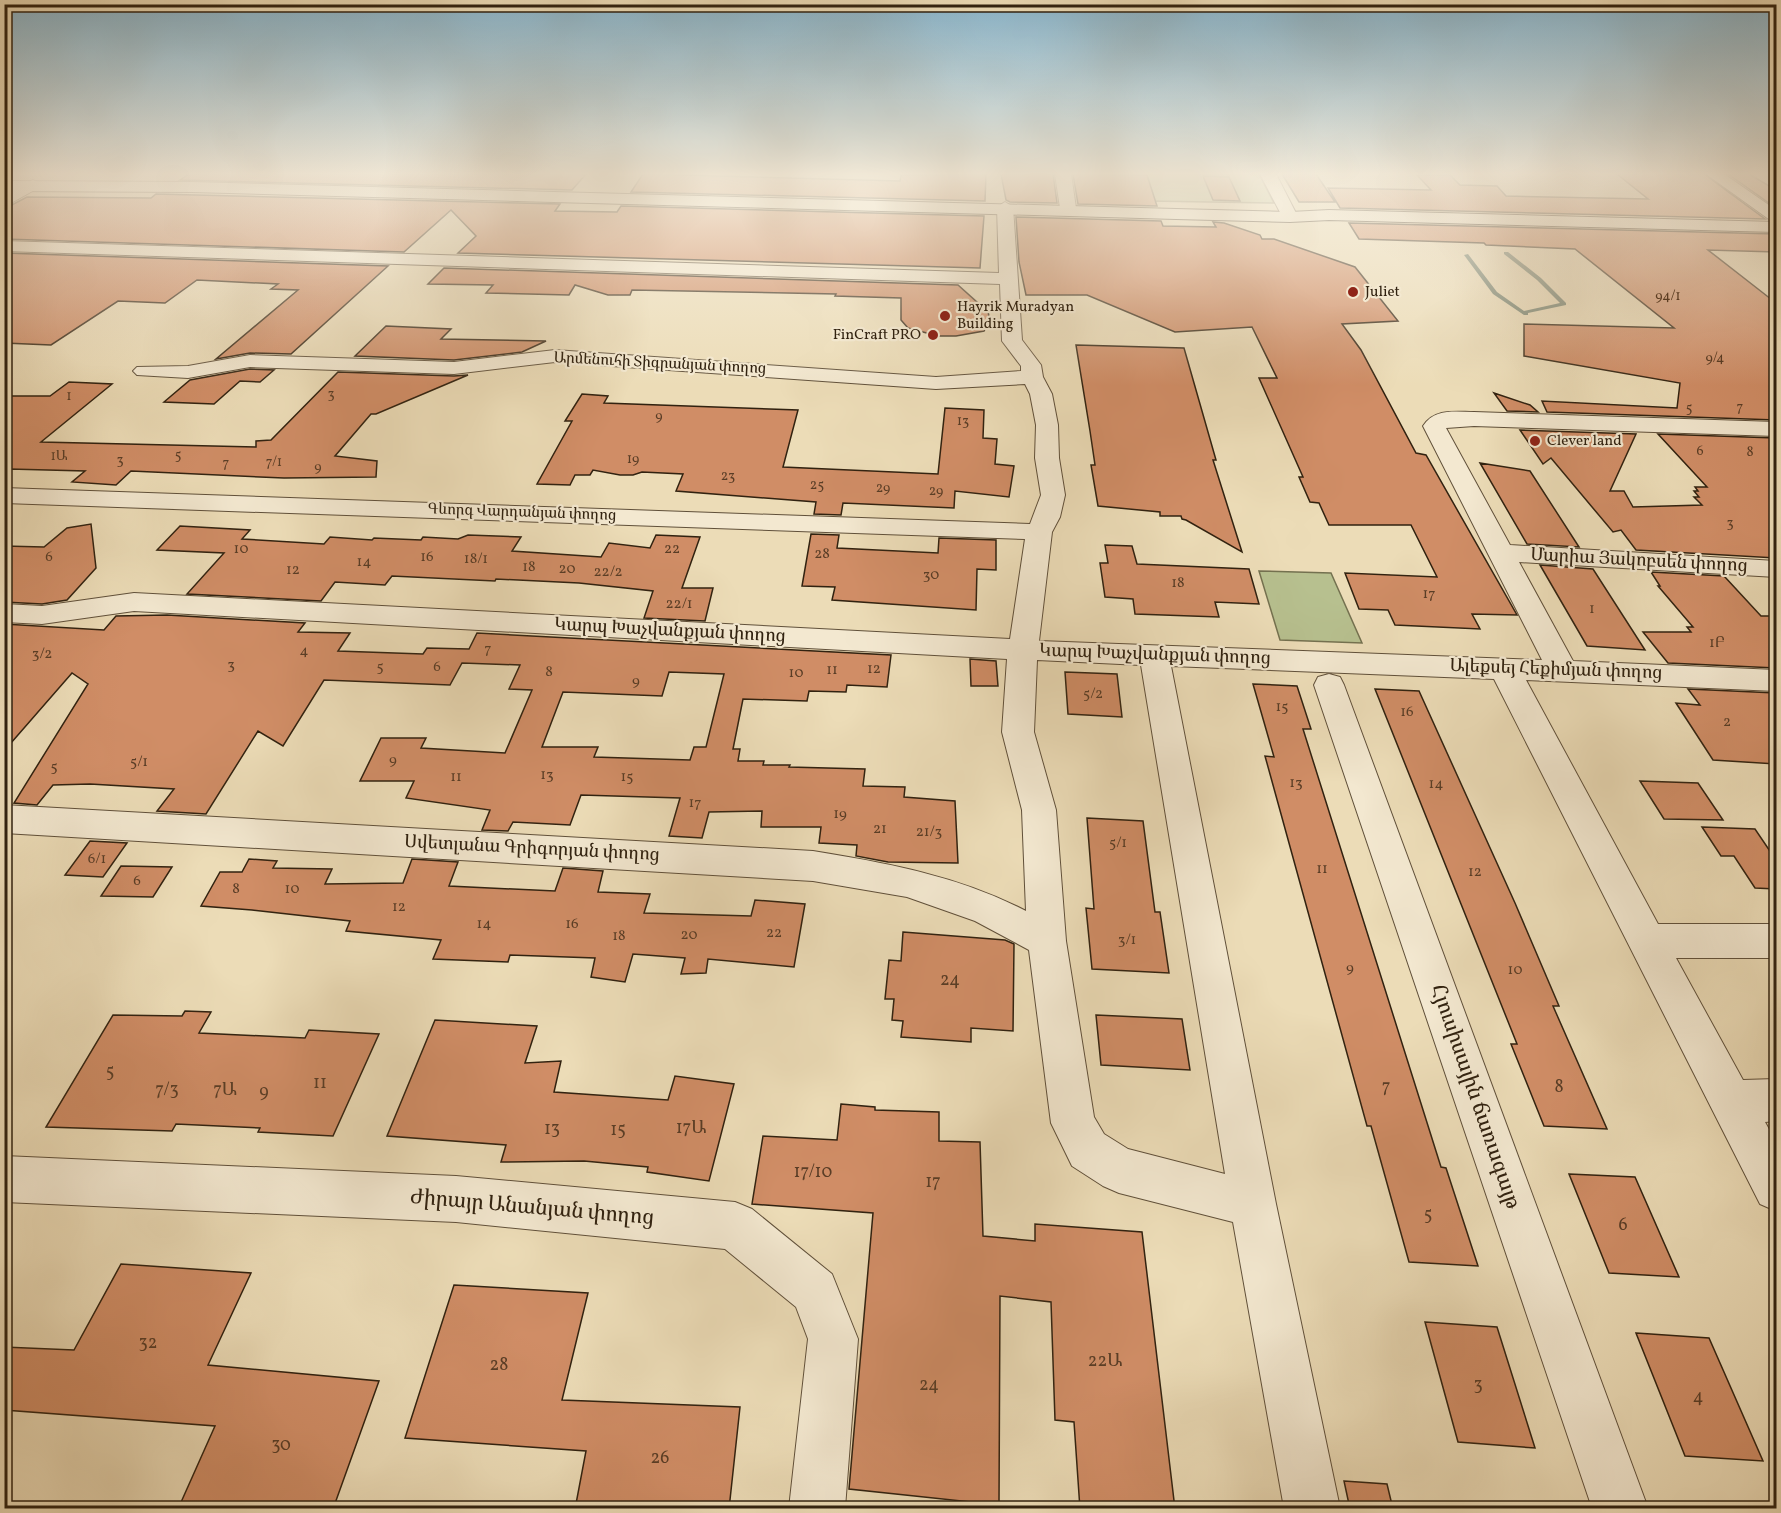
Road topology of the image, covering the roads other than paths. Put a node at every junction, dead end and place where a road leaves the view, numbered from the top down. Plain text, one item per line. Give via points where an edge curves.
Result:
1 (1007, 245) edge
2 (4, 246) edge
3 (1008, 279) junction
4 (144, 371) dead end
5 (1032, 377) junction
6 (1776, 429) edge
7 (4, 495) edge
8 (1039, 532) junction
9 (1501, 553) junction
10 (1776, 569) edge
11 (4, 613) edge
12 (1023, 650) junction
13 (1154, 654) junction
14 (1504, 668) junction
15 (1562, 670) junction
16 (1333, 673) junction
17 (1776, 680) edge
18 (4, 819) edge
19 (1047, 941) junction
20 (1647, 941) junction
21 (1776, 941) edge
22 (1776, 1100) edge
23 (1731, 1102) junction
24 (4, 1179) edge
25 (1776, 1188) edge
26 (1252, 1204) junction
27 (817, 1509) edge
28 (1312, 1509) edge
29 (1620, 1509) edge

1 - 3 street
2 - 3 street
3 - 5 street via 1012,340 1031,365
4 - 5 street, Արմենուհի Տիգրանյան փողոց via 188,372 250,361 454,368 555,356 936,383
5 - 8 street via 1045,412 1053,495
6 - 9 street via 1443,419 1434,426
7 - 8 street, Գևորգ Վարդանյան փողոց
8 - 12 street
9 - 10 street, Մարիա Յակոբսեն փողոց
9 - 15 street
11 - 12 street, Կարպ Խաչվանքյան փողոց via 42,615 134,602
12 - 13 street, Կարպ Խաչվանքյան փողոց
12 - 19 street via 1018,732 1039,810
13 - 16 street, Կարպ Խաչվանքյան փողոց
13 - 26 street
14 - 15 street, Ալեքսեյ Հեքիմյան փողոց
14 - 16 street, Ալեքսեյ Հեքիմյան փողոց
14 - 20 street
15 - 17 street, Ալեքսեյ Հեքիմյան փողոց
16 - 29 street, Հյուսիսային ճառագայթ
18 - 19 street, Սվետլանա Գրիգորյան փողոց via 813,866 907,882 988,909
19 - 26 street via 1073,1123 1088,1150 1119,1170
20 - 21 street
20 - 23 street
22 - 23 street
23 - 25 street
24 - 27 street, Ժիրայր Անանյան փողոց via 456,1199 735,1226 815,1291 833,1339
26 - 28 street

